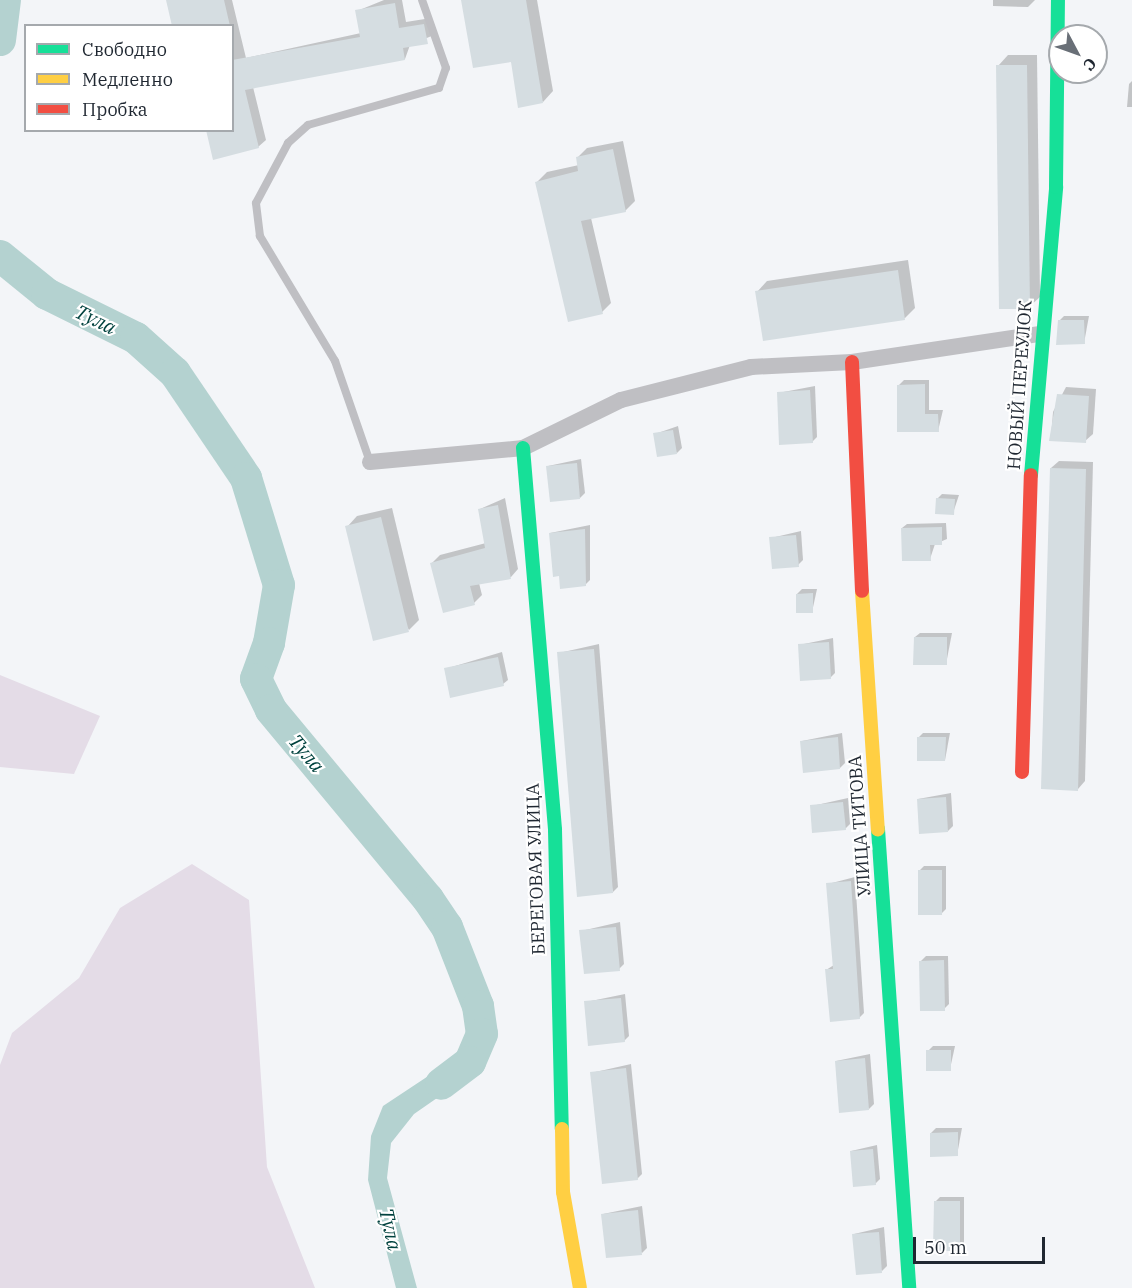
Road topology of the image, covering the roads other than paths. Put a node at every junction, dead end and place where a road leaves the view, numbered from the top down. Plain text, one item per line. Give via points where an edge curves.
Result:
1 (422, 0) edge
2 (1058, 0) edge
3 (1040, 334) junction
4 (852, 362) junction
5 (522, 448) junction
6 (369, 462) joint
7 (1022, 772) dead end
8 (580, 1288) edge
9 (909, 1288) edge

1 - 6 lane via 446,68 439,88 308,126 288,143 256,203 260,236 335,361
2 - 3 street, НОВЫЙ ПЕРЕУЛОК via 1056,187
3 - 4 street
3 - 7 street, НОВЫЙ ПЕРЕУЛОК
4 - 5 street via 751,368 621,400
4 - 9 street, УЛИЦА ТИТОВА via 861,583
5 - 6 street
5 - 8 street, БЕРЕГОВАЯ УЛИЦА via 555,830 563,1192

